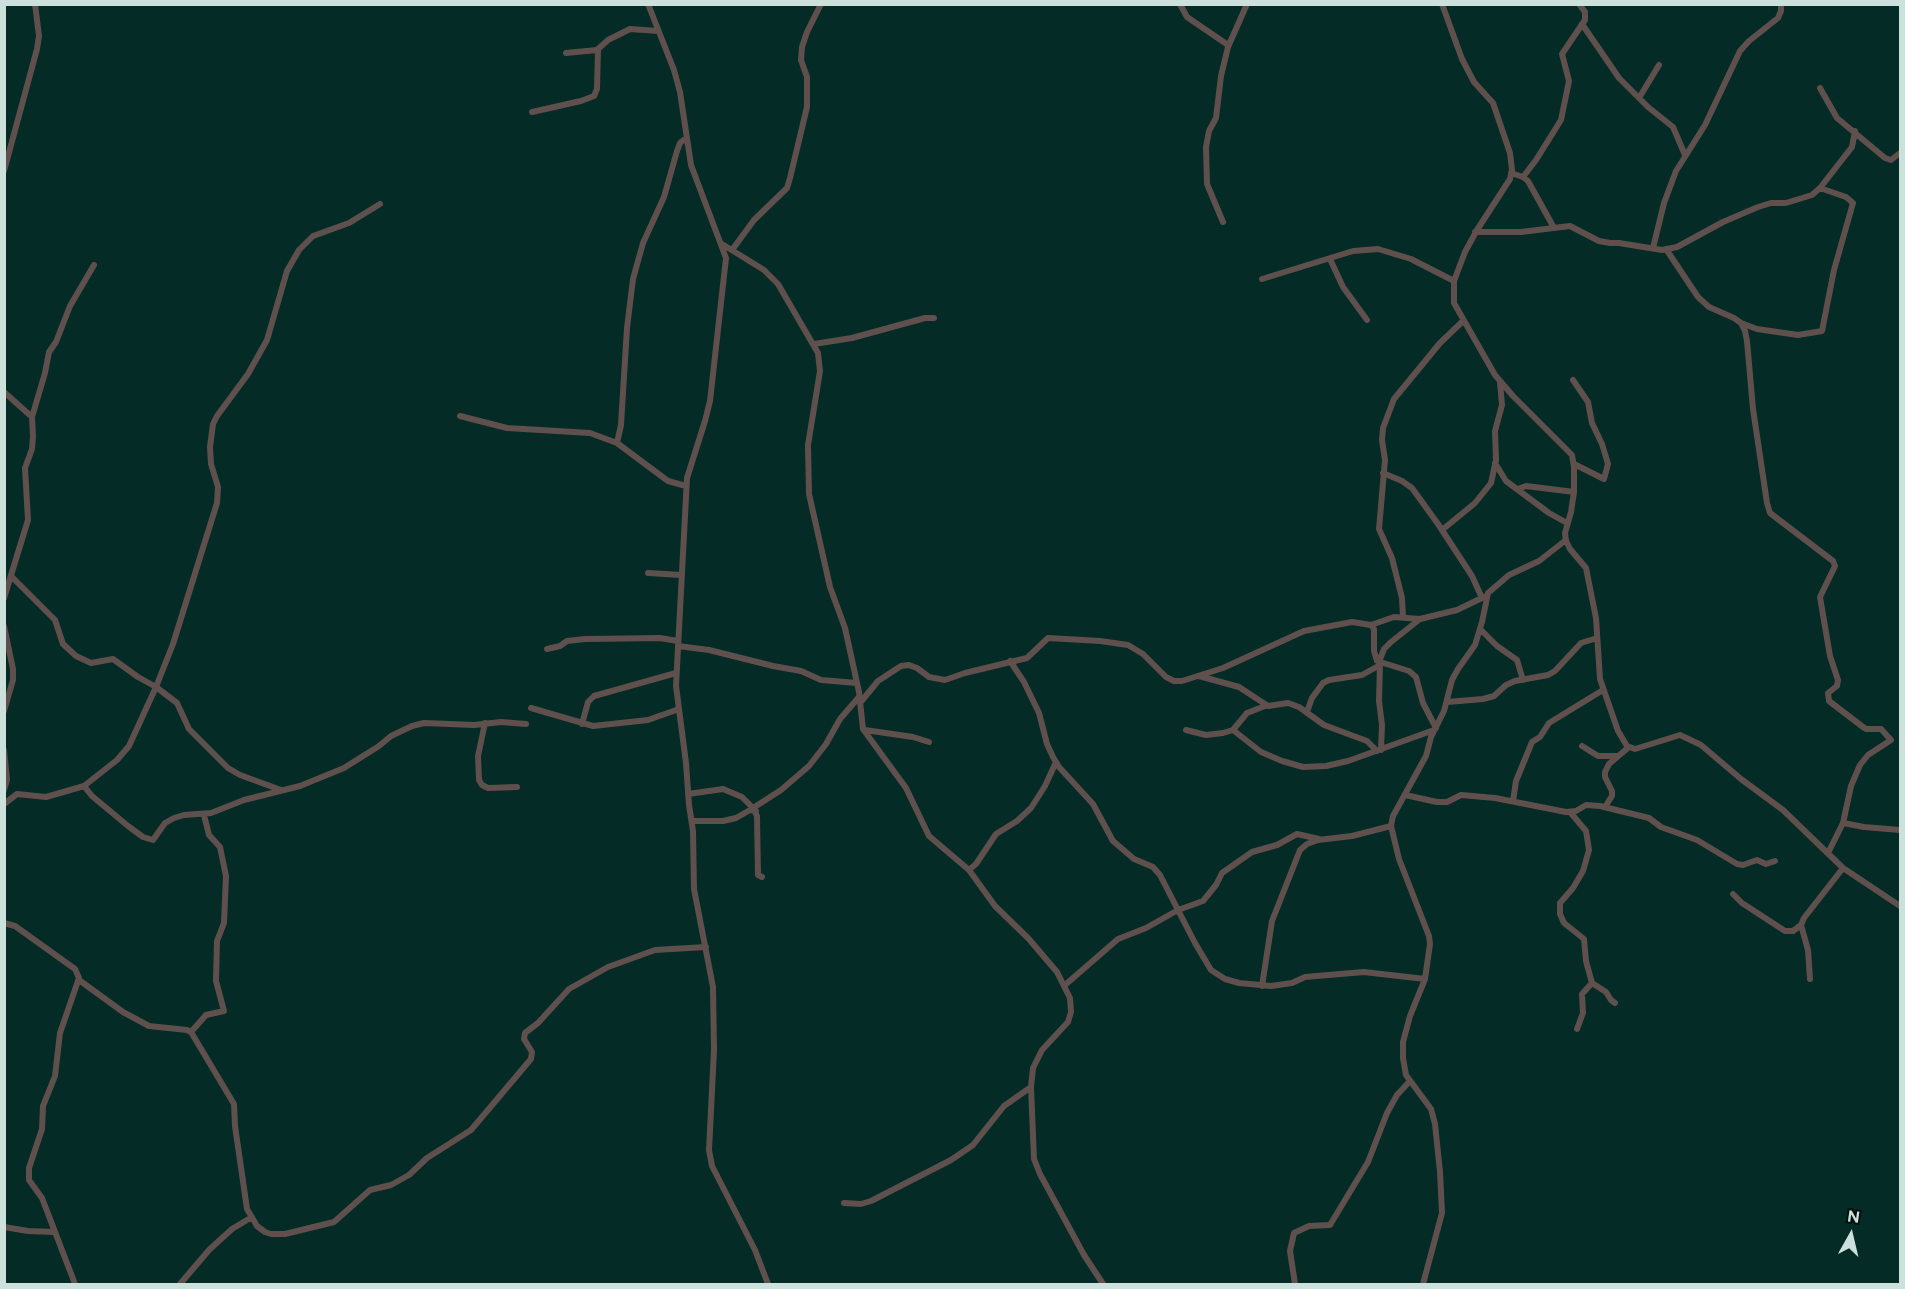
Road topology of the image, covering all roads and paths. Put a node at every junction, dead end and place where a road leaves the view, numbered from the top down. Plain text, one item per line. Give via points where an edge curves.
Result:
1 (35, 4) edge
2 (648, 4) edge
3 (821, 4) edge
4 (1180, 4) edge
5 (1247, 4) edge
6 (1442, 4) edge
7 (1579, 4) edge
8 (1781, 4) edge
9 (1582, 24) junction
10 (658, 31) junction
11 (1228, 45) junction
12 (598, 50) junction
13 (566, 54) dead end
14 (1659, 65) dead end
15 (1820, 88) dead end
16 (1639, 98) junction
17 (532, 112) dead end
18 (1856, 131) junction
19 (686, 138) junction
20 (1900, 153) edge
21 (1685, 155) junction
22 (4, 171) edge
23 (1511, 173) junction
24 (1523, 177) junction
25 (1820, 188) junction
26 (380, 204) dead end
27 (1223, 222) dead end
28 (1553, 226) junction
29 (1476, 232) junction
30 (722, 244) junction
31 (1653, 248) junction
32 (1666, 249) junction
33 (732, 250) junction
34 (1330, 259) junction
35 (94, 265) dead end
36 (1262, 279) dead end
37 (1454, 281) junction
38 (934, 318) dead end
39 (1367, 320) dead end
40 (1463, 321) junction
41 (1741, 323) junction
42 (814, 344) junction
43 (1573, 380) dead end
44 (1500, 381) junction
45 (4, 392) edge
46 (460, 416) dead end
47 (32, 417) junction
48 (617, 443) junction
49 (1495, 464) junction
50 (1574, 464) junction
51 (1383, 473) junction
52 (686, 486) junction
53 (1518, 489) junction
54 (1574, 492) junction
55 (1567, 523) junction
56 (1442, 530) junction
57 (1566, 540) junction
58 (648, 573) dead end
59 (681, 575) junction
60 (11, 576) junction
61 (1484, 596) junction
62 (4, 598) edge
63 (1403, 617) junction
64 (1420, 620) junction
65 (1371, 625) junction
66 (4, 626) edge
67 (1480, 629) junction
68 (1597, 638) junction
69 (678, 644) junction
70 (547, 649) dead end
71 (1010, 661) junction
72 (1380, 663) junction
73 (676, 673) junction
74 (1199, 676) junction
75 (1522, 680) junction
76 (857, 683) junction
77 (156, 687) junction
78 (1603, 690) junction
79 (860, 700) junction
80 (1447, 702) junction
81 (1266, 705) junction
82 (531, 708) dead end
83 (679, 710) junction
84 (4, 711) edge
85 (1307, 712) junction
86 (485, 723) junction
87 (582, 723) junction
88 (526, 724) dead end
89 (1435, 729) junction
90 (864, 730) junction
91 (1186, 730) dead end
92 (1233, 730) junction
93 (929, 742) dead end
94 (1582, 746) dead end
95 (1629, 747) junction
96 (4, 750) edge
97 (1379, 751) junction
98 (1617, 756) junction
99 (1056, 762) junction
100 (84, 786) junction
101 (517, 787) dead end
102 (4, 790) edge
103 (282, 790) junction
104 (688, 794) junction
105 (1405, 795) junction
106 (1513, 801) junction
107 (4, 804) edge
108 (1605, 807) junction
109 (754, 809) junction
110 (1570, 812) junction
111 (204, 815) junction
112 (692, 821) junction
113 (1843, 823) junction
114 (1391, 826) junction
115 (1900, 830) edge
116 (1319, 839) junction
117 (1828, 853) junction
118 (1775, 861) dead end
119 (1843, 868) junction
120 (969, 870) junction
121 (762, 877) dead end
122 (1733, 894) dead end
123 (1900, 906) edge
124 (1178, 910) junction
125 (4, 923) edge
126 (1801, 925) junction
127 (706, 947) junction
128 (1425, 979) junction
129 (1810, 979) dead end
130 (79, 980) junction
131 (1592, 983) junction
132 (1065, 985) junction
133 (1262, 986) junction
134 (1615, 1003) dead end
135 (1577, 1029) dead end
136 (191, 1032) junction
137 (1409, 1082) junction
138 (1031, 1087) junction
139 (844, 1203) dead end
140 (252, 1217) junction
141 (4, 1227) edge
142 (54, 1232) junction
143 (75, 1284) edge
144 (180, 1284) edge
145 (768, 1284) edge
146 (1103, 1284) edge
147 (1295, 1284) edge
148 (1423, 1284) edge

1 - 22 street via 37,49
2 - 10 street
3 - 33 street via 802,47 807,107 787,188 754,220
4 - 11 street via 1187,17
5 - 11 street
6 - 23 street via 1474,82 1493,103 1510,153
7 - 9 street via 1585,12
8 - 21 street via 1773,24 1740,51 1706,125
9 - 16 street via 1607,64
9 - 24 street via 1562,54 1569,81 1561,120
10 - 12 street via 630,28
10 - 19 street via 680,92
11 - 27 street via 1216,118 1206,147 1207,184
12 - 13 street
12 - 17 street via 594,96
14 - 16 street
15 - 18 street via 1837,118
16 - 21 street via 1673,127
18 - 20 street via 1888,160
18 - 25 street via 1852,147
19 - 30 street via 693,172
19 - 48 street via 680,143 633,279
21 - 31 street via 1664,203
23 - 24 street
23 - 29 street
24 - 28 street
25 - 32 street via 1803,200 1758,207
25 - 41 street via 1853,203 1838,252 1822,331 1798,335
26 - 77 street via 349,223 313,236 299,250 287,271 267,340 213,424 210,456 218,503
28 - 29 street via 1521,232
28 - 31 street via 1570,226 1599,240
29 - 37 street
30 - 33 street
30 - 52 street via 726,265 710,401
31 - 32 street
32 - 41 street via 1698,297
33 - 42 street via 778,284
34 - 36 street
34 - 37 street via 1353,251 1378,249 1411,259
34 - 39 street via 1343,287
35 - 47 street via 49,352
37 - 40 street via 1454,303
38 - 42 street
40 - 44 street
40 - 51 street via 1440,342 1394,399 1383,428
41 - 113 street via 1747,341 1753,409 1770,513 1819,549 1835,566 1820,597 1838,680 1828,693 1829,701 1866,729 1881,729 1891,740 1860,765
42 - 76 street via 820,371 808,445 809,494
43 - 50 street via 1588,402 1608,464 1604,479
44 - 49 street via 1502,405 1495,431
44 - 50 street via 1569,451
45 - 47 street
46 - 48 street via 507,428 591,433
47 - 60 street via 32,449 24,477 28,520
48 - 52 street via 668,481
49 - 53 street via 1506,481
49 - 56 street via 1486,491
50 - 54 street
51 - 56 street via 1412,488
51 - 63 street via 1379,529 1392,558
52 - 59 street
53 - 54 street via 1526,486
53 - 55 street
54 - 55 street
55 - 57 street
56 - 61 street
57 - 61 street via 1539,561 1509,575
57 - 68 street via 1586,568
58 - 59 street
59 - 69 street
60 - 62 street
60 - 77 street via 56,620 63,644 76,656 91,663 113,659
61 - 64 street via 1457,610
61 - 67 street
63 - 64 street
63 - 65 street
64 - 72 street via 1391,642
65 - 72 street via 1374,651
65 - 74 street via 1352,621 1304,631
66 - 84 street via 13,669
67 - 75 street via 1517,660
67 - 80 street via 1475,645 1452,680
68 - 75 street via 1581,643 1548,675
68 - 78 street
69 - 70 street via 660,638 585,639
69 - 73 street
69 - 76 street via 801,671 821,680
71 - 74 street via 1027,658 1048,638 1100,641 1128,645 1174,681
71 - 79 street via 945,680 929,677 909,665 901,666 878,681
71 - 99 street via 1039,713
72 - 85 street via 1362,675 1323,683
72 - 89 street via 1409,670 1416,677
72 - 97 street
73 - 83 street
73 - 87 street via 594,696 588,702
74 - 81 street via 1239,687
75 - 80 street via 1494,696
76 - 79 street
77 - 100 street via 123,753
77 - 103 street via 177,703 189,729 228,768
78 - 95 street via 1618,731
78 - 106 street via 1549,723 1532,742 1515,781
79 - 90 street
79 - 109 street via 840,719 809,766
80 - 89 street
81 - 85 street via 1288,703
81 - 92 street via 1247,713
82 - 87 street
83 - 87 street via 635,722 593,726
83 - 104 street
85 - 97 street via 1324,725 1367,741
86 - 88 street
86 - 101 street via 477,764 479,780 488,788
86 - 103 street via 412,726 344,768
89 - 97 street
89 - 105 street
90 - 93 street
90 - 120 street via 906,788 929,836
91 - 92 street via 1206,735
92 - 97 street via 1261,752 1304,767 1326,766
94 - 98 street via 1598,756
95 - 98 street
95 - 117 street via 1641,748 1674,735 1688,738 1783,810
96 - 102 street
98 - 108 street via 1605,772 1612,796
99 - 120 street via 1031,808 996,834
99 - 124 street via 1093,804 1113,841 1160,875
100 - 107 street via 46,797 17,795
100 - 111 street via 150,840 174,818
103 - 111 street
104 - 109 street via 723,789 742,797
104 - 112 street
105 - 106 street via 1437,802 1461,795
105 - 114 street
106 - 110 street
108 - 110 street via 1586,805
108 - 118 street via 1649,818 1737,864
109 - 112 street via 723,821
109 - 121 street via 758,875
110 - 131 street via 1586,831 1588,850 1583,871 1560,903 1560,914 1564,923 1584,939
111 - 136 street via 209,835 220,847 226,876 216,981 224,1011 206,1015
112 - 127 street via 694,889
113 - 115 street
113 - 117 street
114 - 116 street
114 - 128 street via 1399,859 1429,936
116 - 124 street via 1297,834 1252,852 1222,873 1203,901
116 - 133 street via 1300,850 1275,911
117 - 119 street
119 - 123 street
119 - 126 street
120 - 132 street via 995,906 1028,938
122 - 126 street via 1785,931
124 - 132 street via 1118,939
124 - 133 street via 1211,970 1232,981
125 - 130 street via 15,926 75,969
126 - 129 street
127 - 140 street via 656,950 608,968 569,989 525,1033 531,1059 471,1130 427,1158 409,1175 370,1190 334,1222 271,1234 257,1226
127 - 145 street via 713,987 714,1050 708,1144 712,1167
128 - 133 street via 1364,972 1305,977 1278,986
128 - 137 street via 1403,1042
130 - 136 street via 150,1026
130 - 142 street via 60,1032 55,1076 43,1106 42,1129 29,1168 30,1180 42,1198
131 - 134 street
131 - 135 street via 1582,994 1583,1013
132 - 138 street via 1070,1017 1037,1058
136 - 140 street via 234,1104 244,1188
137 - 147 street via 1387,1113 1368,1161 1330,1225 1309,1226 1294,1233 1290,1251
137 - 148 street via 1431,1109 1440,1172 1442,1213
138 - 139 street via 1004,1106 974,1145 951,1160 871,1201
138 - 146 street via 1036,1165
140 - 144 street via 209,1250
141 - 142 street
142 - 143 street

